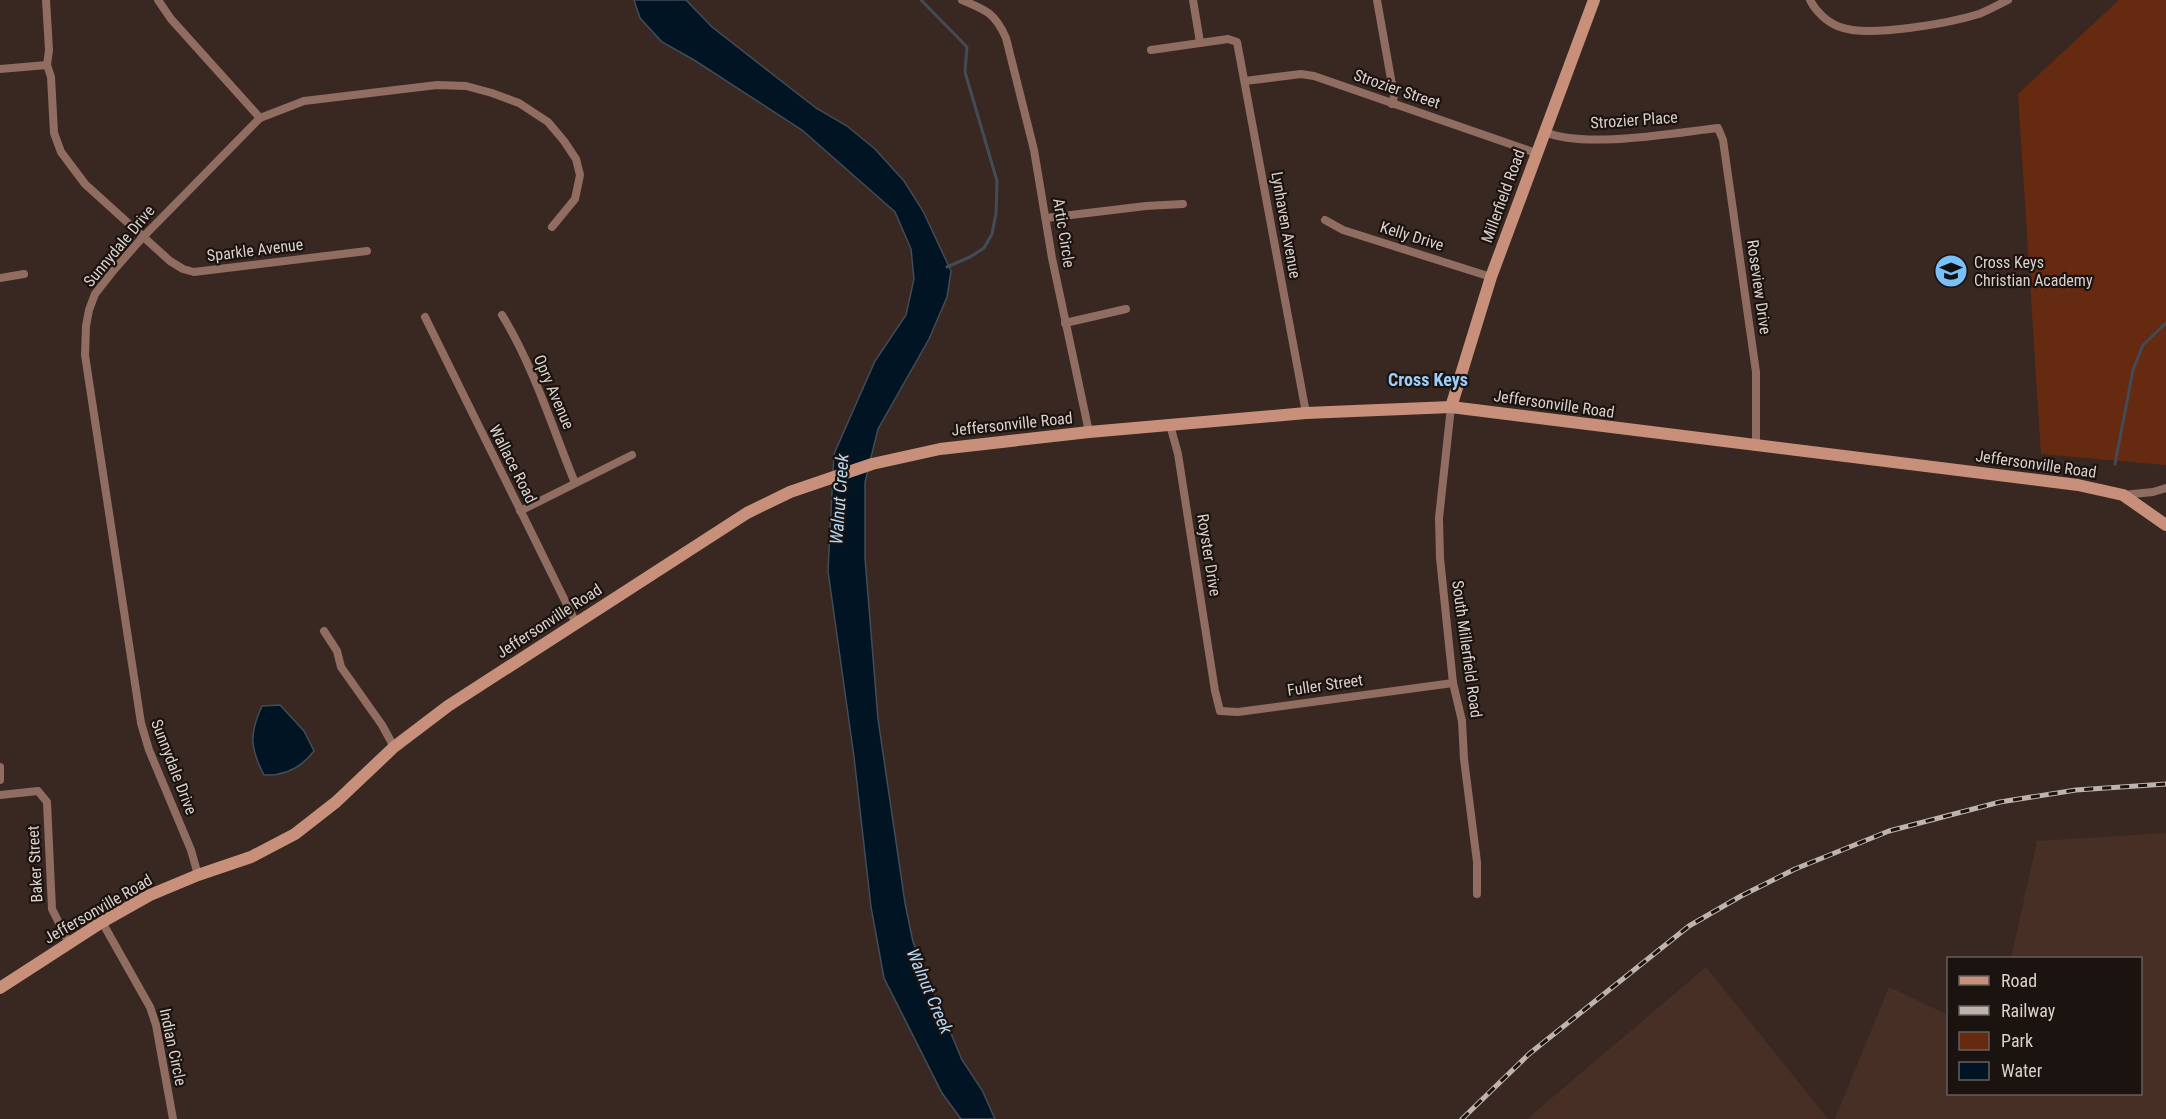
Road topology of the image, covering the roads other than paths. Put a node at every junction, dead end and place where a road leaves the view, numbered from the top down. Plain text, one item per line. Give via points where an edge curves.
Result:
1 (46, 0) edge
2 (158, 0) edge
3 (962, 0) edge
4 (1193, 0) edge
5 (1377, 0) edge
6 (1594, 0) edge
7 (1810, 0) edge
8 (2008, 0) edge
9 (1200, 42) junction
10 (1151, 50) dead end
11 (47, 65) junction
12 (0, 69) edge
13 (1245, 81) junction
14 (1392, 104) junction
15 (260, 118) junction
16 (1545, 132) junction
17 (1721, 135) joint
18 (1536, 153) junction
19 (1184, 204) dead end
20 (1046, 218) junction
21 (1325, 220) dead end
22 (552, 227) dead end
23 (142, 238) junction
24 (367, 251) dead end
25 (24, 274) dead end
26 (1491, 277) junction
27 (0, 278) edge
28 (1126, 309) dead end
29 (502, 315) dead end
30 (425, 317) dead end
31 (1065, 323) junction
32 (1452, 407) junction
33 (1306, 413) junction
34 (1170, 425) junction
35 (1089, 432) junction
36 (1756, 444) junction
37 (632, 455) dead end
38 (575, 483) junction
39 (2166, 488) edge
40 (2123, 495) junction
41 (520, 511) junction
42 (2166, 525) edge
43 (576, 624) junction
44 (324, 631) dead end
45 (1454, 683) junction
46 (1215, 691) joint
47 (394, 747) junction
48 (0, 767) edge
49 (0, 780) edge
50 (0, 795) edge
51 (198, 875) junction
52 (1478, 894) dead end
53 (102, 922) junction
54 (69, 943) junction
55 (0, 988) edge
56 (172, 1119) edge

1 - 11 street, Sparkle Avenue
2 - 15 street
3 - 20 street, Artic Circle via 989,12 1006,38 1034,150
4 - 9 street
5 - 14 street via 1394,96
6 - 16 street, Millerfield Road
7 - 8 street via 1825,18 1855,31 1925,27 1979,14
9 - 10 street
9 - 13 street, Lynhaven Avenue via 1238,42
11 - 12 street
11 - 23 street, Sparkle Avenue via 54,133 61,152 85,184
13 - 14 street, Strozier Street via 1301,74
13 - 33 street, Lynhaven Avenue
14 - 18 street, Strozier Street
15 - 22 street, Sunnydale Drive via 304,102 437,85 465,86 519,103 548,122 576,159 580,175 575,199
15 - 23 street, Sunnydale Drive
16 - 17 street, Strozier Place via 1573,138 1622,138 1718,128
16 - 18 street, Millerfield Road
17 - 36 street, Roseview Drive via 1756,372
18 - 26 street, Millerfield Road
19 - 20 street
20 - 31 street, Artic Circle
21 - 26 street, Kelly Drive via 1343,230
23 - 24 street, Sparkle Avenue via 170,261 194,272
23 - 51 street, Sunnydale Drive via 95,294 86,326 85,355 141,723
25 - 27 street
26 - 32 street, Millerfield Road
28 - 31 street
29 - 38 street, Opry Avenue via 538,390
30 - 41 street, Wallace Road
31 - 35 street, Artic Circle
32 - 33 street, Jeffersonville Road
32 - 36 street, Jeffersonville Road
32 - 45 street, South Millerfield Road via 1439,518
33 - 34 street, Jeffersonville Road
34 - 35 street, Jeffersonville Road
34 - 46 street, Royster Drive via 1178,454
35 - 43 street, Jeffersonville Road via 927,452 873,464 797,490 737,519
36 - 40 street, Jeffersonville Road via 2057,482
37 - 38 street
38 - 41 street
39 - 40 street
40 - 42 street, Jeffersonville Road
41 - 43 street, Wallace Road
43 - 47 street, Jeffersonville Road via 448,706
44 - 47 street via 337,651 341,667
45 - 46 street, Fuller Street via 1238,712 1220,711
45 - 52 street, South Millerfield Road
47 - 51 street, Jeffersonville Road via 336,802 295,834 251,857
48 - 49 street
50 - 54 street, Baker Street via 38,791 47,802 52,909
51 - 53 street, Jeffersonville Road via 150,895
53 - 54 street, Jeffersonville Road
53 - 56 street, Indian Circle via 150,1007
54 - 55 street, Jeffersonville Road

